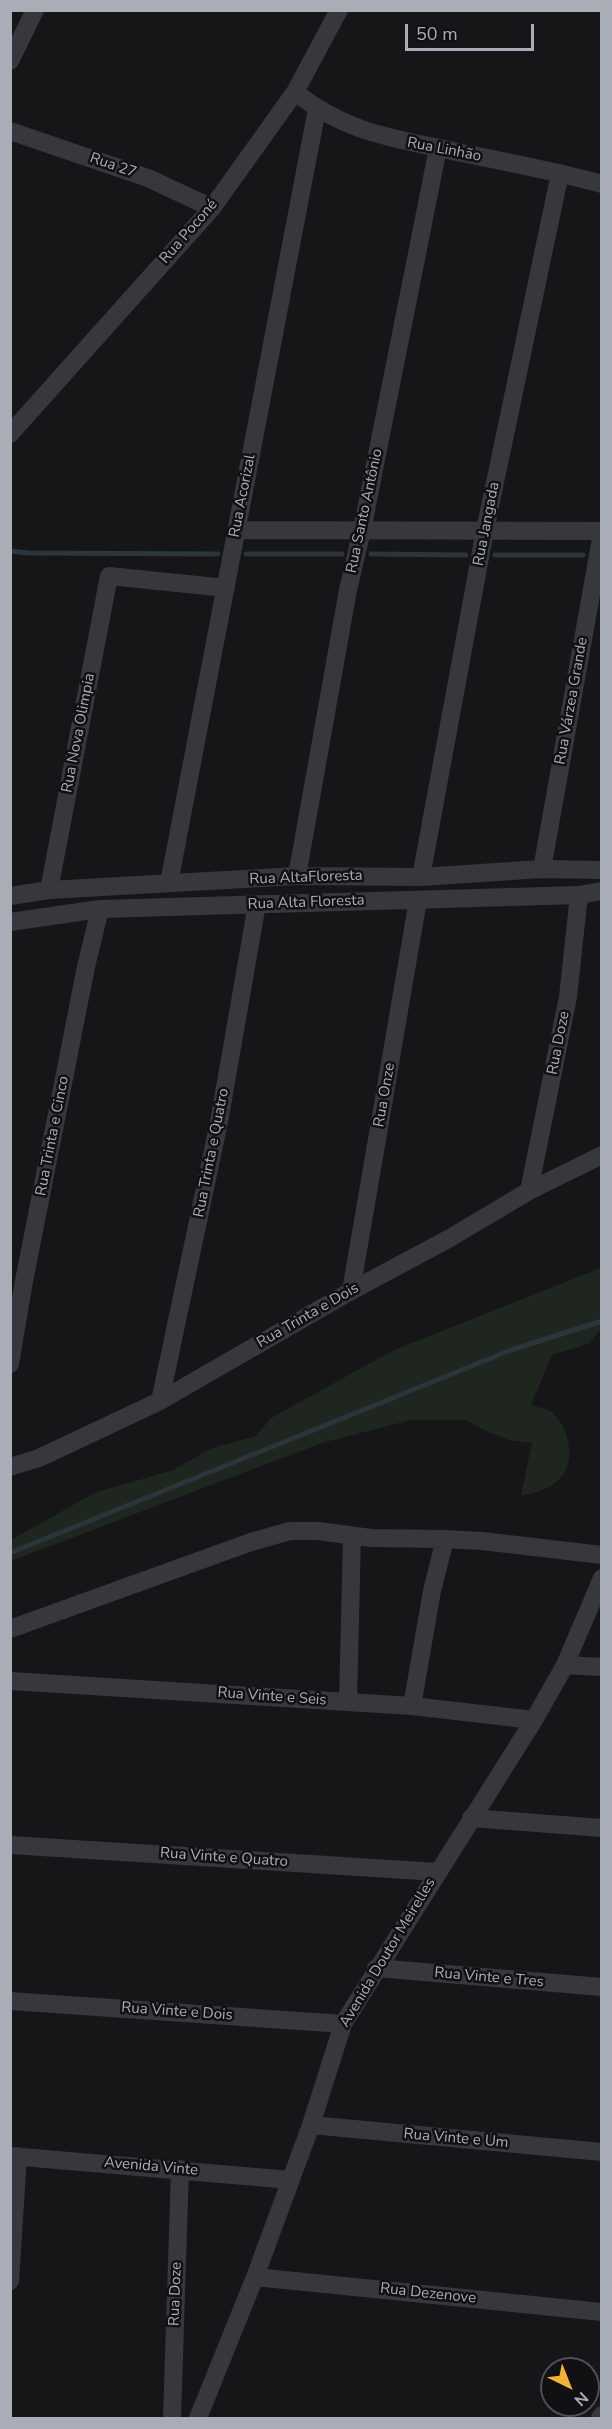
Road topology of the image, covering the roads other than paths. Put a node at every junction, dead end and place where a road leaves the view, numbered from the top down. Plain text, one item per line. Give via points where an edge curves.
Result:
1 (35, 10) edge
2 (339, 10) edge
3 (10, 61) edge
4 (295, 92) junction
5 (316, 109) junction
6 (10, 131) edge
7 (438, 148) junction
8 (560, 173) junction
9 (602, 184) edge
10 (212, 208) junction
11 (10, 434) edge
12 (237, 530) junction
13 (362, 530) junction
14 (485, 530) junction
15 (602, 532) edge
16 (226, 588) junction
17 (542, 869) junction
18 (602, 870) edge
19 (297, 876) junction
20 (421, 877) junction
21 (169, 883) junction
22 (49, 890) junction
23 (602, 891) edge
24 (579, 895) junction
25 (10, 897) edge
26 (418, 900) junction
27 (257, 904) junction
28 (100, 909) junction
29 (10, 922) edge
30 (602, 1155) edge
31 (529, 1191) junction
32 (351, 1291) junction
33 (10, 1364) edge
34 (160, 1401) junction
35 (10, 1467) edge
36 (352, 1536) junction
37 (445, 1539) junction
38 (602, 1555) edge
39 (602, 1578) edge
40 (10, 1629) edge
41 (565, 1665) junction
42 (602, 1667) edge
43 (10, 1681) edge
44 (348, 1702) junction
45 (412, 1706) junction
46 (534, 1720) junction
47 (471, 1818) junction
48 (602, 1828) edge
49 (10, 1845) edge
50 (438, 1872) junction
51 (376, 1968) junction
52 (602, 1987) edge
53 (10, 2001) edge
54 (343, 2024) junction
55 (311, 2125) junction
56 (602, 2152) edge
57 (14, 2156) edge
58 (180, 2169) junction
59 (291, 2180) junction
60 (255, 2277) junction
61 (10, 2281) edge
62 (602, 2312) edge
63 (172, 2418) edge
64 (198, 2418) edge

1 - 3 street
2 - 4 street, Rua Poconé
4 - 5 street, Rua Linhão
4 - 10 street, Rua Poconé
5 - 7 street, Rua Linhão via 395,140
5 - 12 street, Rua Acorizal
6 - 10 street, Rua 27 via 148,178
7 - 8 street, Rua Linhão
7 - 13 street, Rua Santo Antônio
8 - 9 street, Rua Linhão
8 - 14 street, Rua Jangada
10 - 11 street, Rua Poconé
12 - 13 street
12 - 16 street, Rua Acorizal
13 - 14 street
13 - 19 street, Rua Santo Antônio
14 - 15 street
14 - 20 street, Rua Jangada
15 - 17 street, Rua Várzea Grande
16 - 21 street, Rua Acorizal
16 - 22 street, Rua Nova Olimpia via 109,576
17 - 18 street, Rua AltaFloresta
17 - 20 street, Rua AltaFloresta
19 - 20 street, Rua AltaFloresta
19 - 21 street, Rua AltaFloresta
21 - 22 street, Rua AltaFloresta
22 - 25 street, Rua AltaFloresta
23 - 24 street, Rua Alta Floresta
24 - 26 street, Rua Alta Floresta
24 - 31 street, Rua Doze via 568,997
26 - 27 street, Rua Alta Floresta
26 - 32 street, Rua Onze
27 - 28 street, Rua Alta Floresta
27 - 34 street, Rua Trinta e Quatro via 219,1122
28 - 29 street, Rua Alta Floresta
28 - 33 street, Rua Trinta e Cinco
30 - 31 street, Rua Trinta e Dois
31 - 32 street, Rua Trinta e Dois
32 - 34 street, Rua Trinta e Dois
34 - 35 street, Rua Trinta e Dois via 49,1454
36 - 37 street
36 - 40 street via 290,1531
36 - 44 street
37 - 38 street
37 - 45 street
39 - 41 street, Avenida Doutor Meirelles
41 - 42 street
41 - 46 street, Avenida Doutor Meirelles
43 - 44 street, Rua Vinte e Seis
44 - 45 street, Rua Vinte e Seis
45 - 46 street, Rua Vinte e Seis
46 - 47 street, Avenida Doutor Meirelles
47 - 48 street
47 - 50 street, Avenida Doutor Meirelles
49 - 50 street, Rua Vinte e Quatro
50 - 51 street, Avenida Doutor Meirelles
51 - 52 street, Rua Vinte e Tres
51 - 54 street, Avenida Doutor Meirelles
53 - 54 street, Rua Vinte e Dois
54 - 55 street, Avenida Doutor Meirelles
55 - 56 street, Rua Vinte e Um
55 - 59 street, Avenida Doutor Meirelles
57 - 58 street, Avenida Vinte
57 - 61 street
58 - 59 street, Avenida Vinte
58 - 63 street, Rua Doze
59 - 60 street, Avenida Doutor Meirelles
60 - 62 street, Rua Dezenove
60 - 64 street, Avenida Doutor Meirelles

